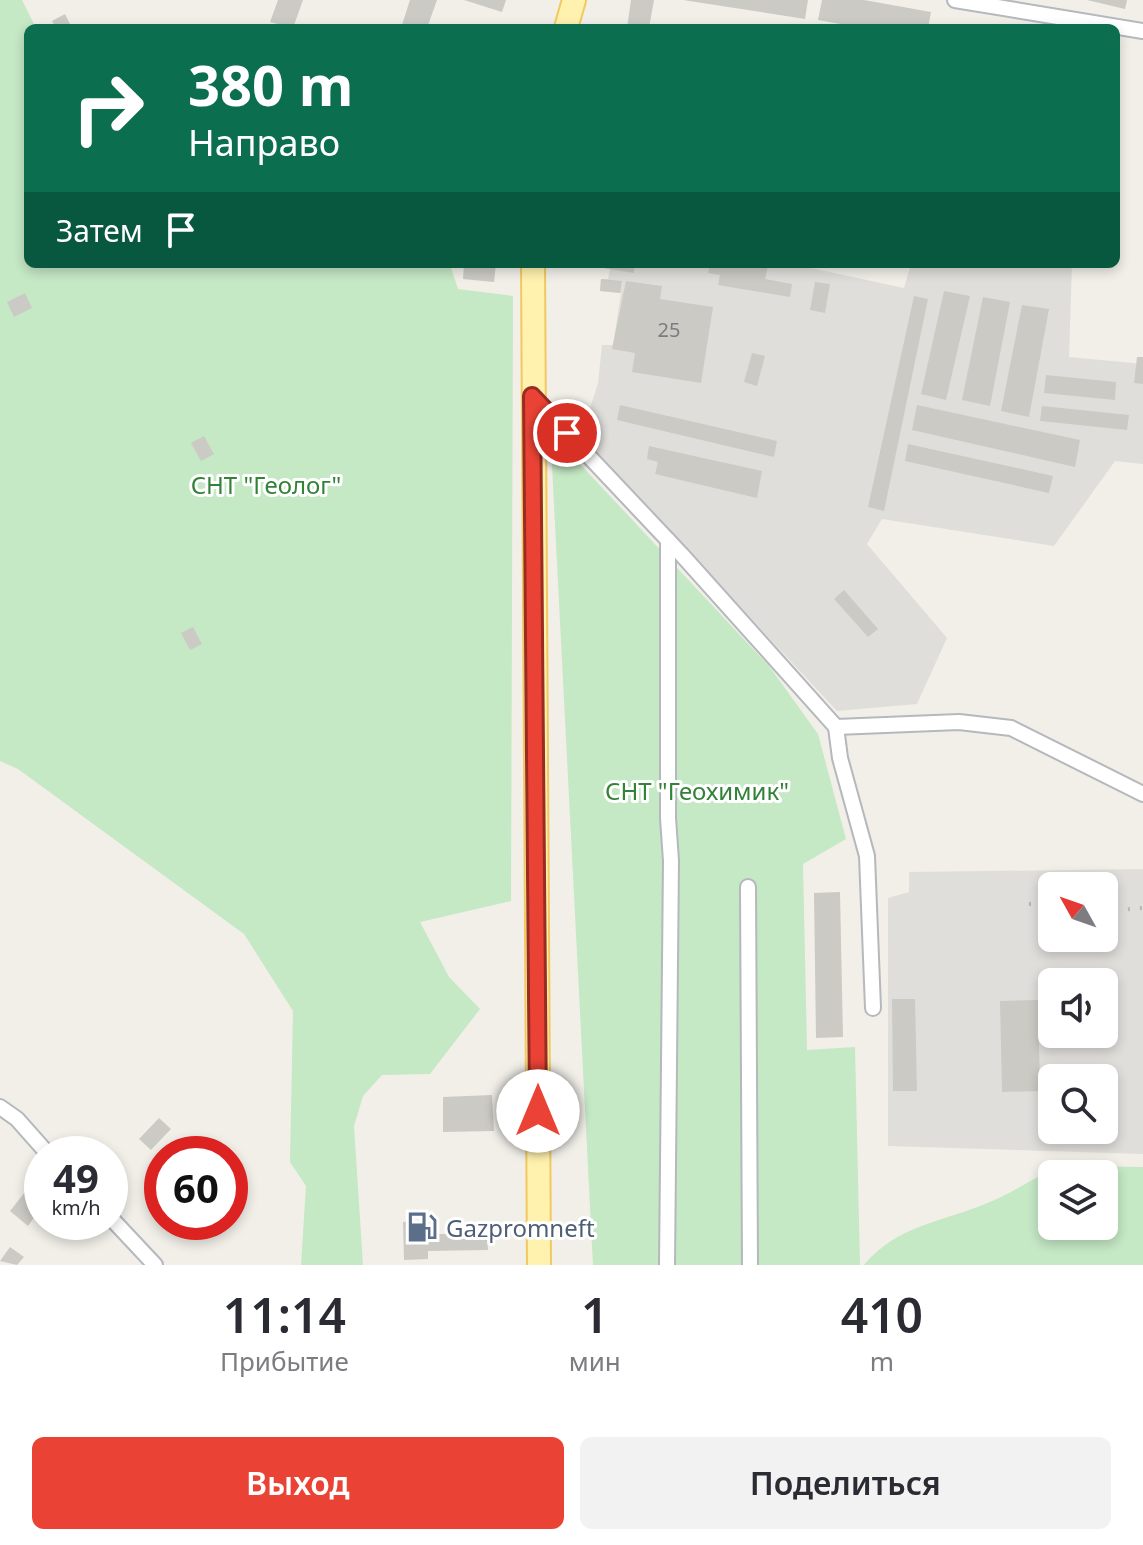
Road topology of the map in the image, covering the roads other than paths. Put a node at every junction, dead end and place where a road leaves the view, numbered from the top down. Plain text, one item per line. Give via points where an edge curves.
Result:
1 (574, 0) edge
2 (955, 0) edge
3 (567, 24) edge
4 (1101, 24) edge
5 (1120, 27) edge
6 (1143, 31) edge
7 (533, 268) edge
8 (532, 396) junction
9 (668, 540) junction
10 (836, 727) junction
11 (1143, 794) edge
12 (748, 887) dead end
13 (873, 1008) dead end
14 (0, 1107) edge
15 (32, 1136) edge
16 (128, 1236) edge
17 (155, 1265) edge
18 (539, 1265) edge
19 (667, 1265) edge
20 (750, 1265) edge

1 - 3 main road
2 - 4 street
5 - 6 street
7 - 8 main road
8 - 9 street
8 - 18 main road
9 - 10 street
9 - 19 street
10 - 11 street via 959,722 1011,728
10 - 13 street via 867,856
12 - 20 street
14 - 15 street
16 - 17 street

